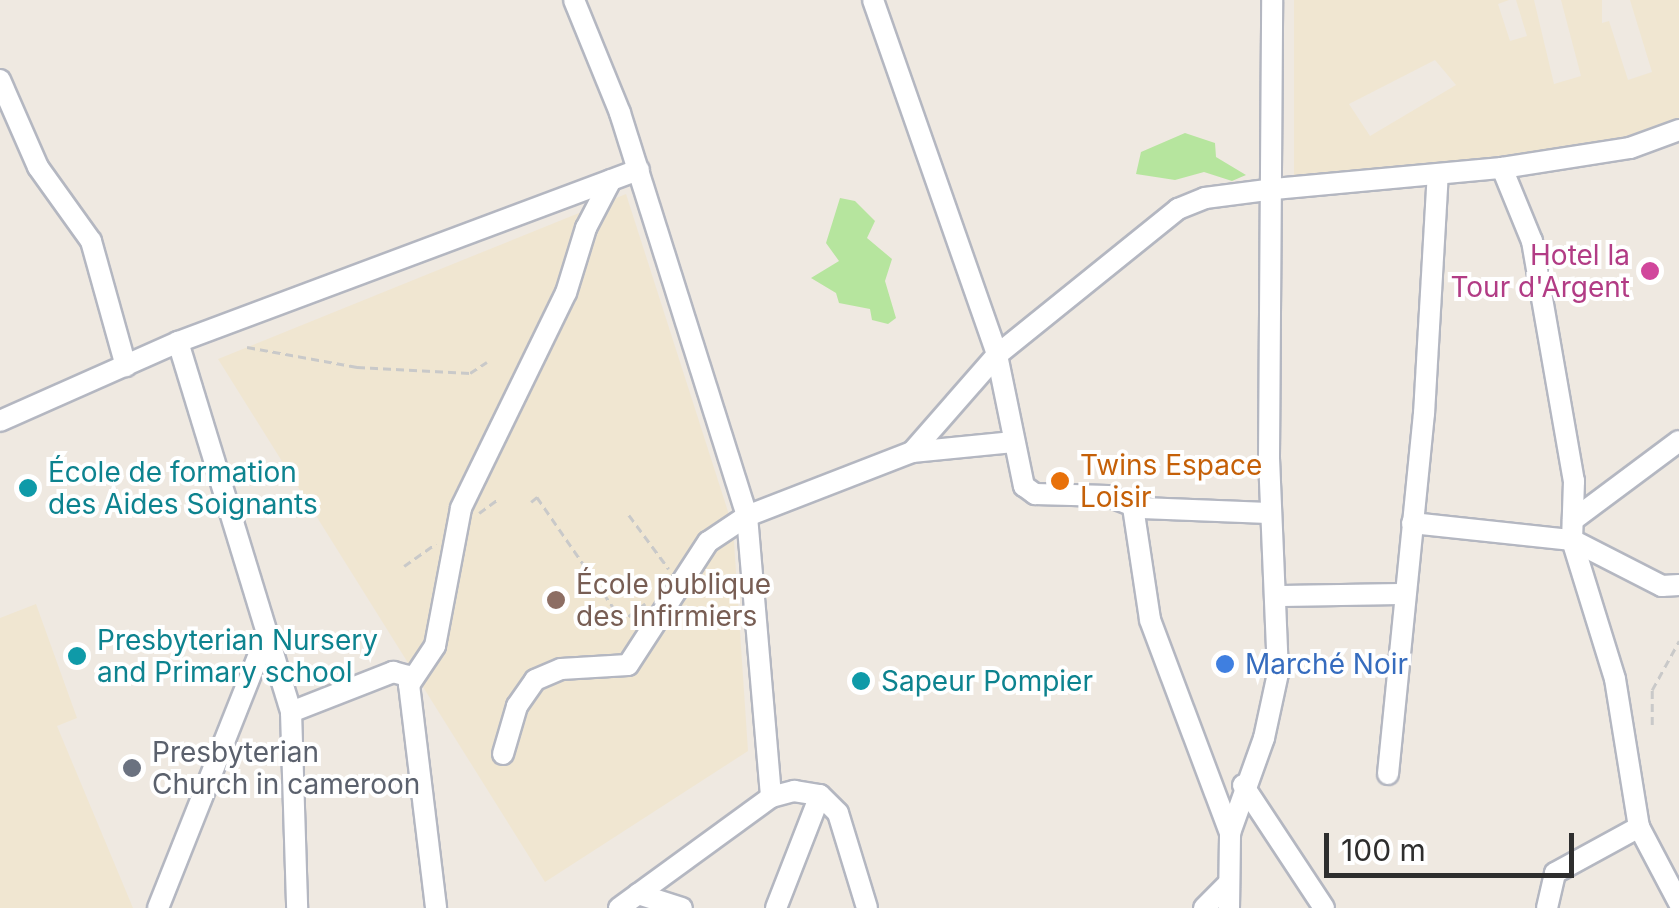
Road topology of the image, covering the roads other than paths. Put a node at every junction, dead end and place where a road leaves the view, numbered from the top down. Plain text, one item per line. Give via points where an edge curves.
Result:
1 (574, 0) edge
2 (873, 0) edge
3 (1272, 0) edge
4 (0, 80) edge
5 (1679, 130) edge
6 (1502, 168) junction
7 (638, 170) junction
8 (1438, 174) junction
9 (611, 180) junction
10 (1274, 189) junction
11 (178, 342) junction
12 (997, 355) junction
13 (126, 366) junction
14 (0, 420) edge
15 (1679, 441) edge
16 (1014, 442) junction
17 (912, 452) junction
18 (1133, 507) junction
19 (1271, 513) junction
20 (747, 516) junction
21 (1412, 523) junction
22 (1573, 530) junction
23 (1679, 585) edge
24 (1405, 594) junction
25 (1277, 596) junction
26 (266, 637) junction
27 (409, 685) junction
28 (290, 712) junction
29 (503, 754) dead end
30 (1388, 774) dead end
31 (1244, 785) junction
32 (820, 795) junction
33 (770, 797) junction
34 (1639, 827) junction
35 (1230, 832) junction
36 (1227, 885) junction
37 (638, 894) junction
38 (1679, 903) edge
39 (158, 908) edge
40 (297, 908) edge
41 (436, 908) edge
42 (619, 908) edge
43 (682, 908) edge
44 (776, 908) edge
45 (867, 908) edge
46 (1204, 908) edge
47 (1229, 908) edge
48 (1324, 908) edge
49 (1547, 908) edge

1 - 7 street
2 - 12 street
3 - 10 street
4 - 13 street via 38,168 91,241
5 - 6 street via 1630,148
6 - 8 street
6 - 22 street via 1532,241 1574,481
7 - 9 street
7 - 20 street
8 - 10 street
8 - 21 street
9 - 11 street
9 - 27 street via 586,228 566,293 462,508 435,646
10 - 12 street via 1205,198 1178,209
10 - 19 street
11 - 13 street
11 - 26 street
12 - 16 street
12 - 17 street
13 - 14 street
15 - 22 street
16 - 17 street
16 - 18 street via 1024,486 1035,494 1108,496
17 - 20 street
18 - 19 street
18 - 35 street via 1150,620
19 - 25 street
20 - 29 street via 708,542 628,665 561,669 534,680 517,706
20 - 33 street
21 - 22 street
21 - 24 street
22 - 23 street via 1662,586
22 - 34 street via 1615,679
24 - 25 street
24 - 30 street
25 - 31 street via 1272,707
26 - 28 street
26 - 39 street
27 - 28 street via 402,670
27 - 41 street
28 - 40 street
31 - 35 street
31 - 48 street
32 - 33 street via 794,791
32 - 44 street
32 - 45 street via 838,812
33 - 37 street
34 - 38 street
34 - 49 street via 1554,873
35 - 36 street
36 - 46 street
36 - 47 street
37 - 42 street
37 - 43 street

